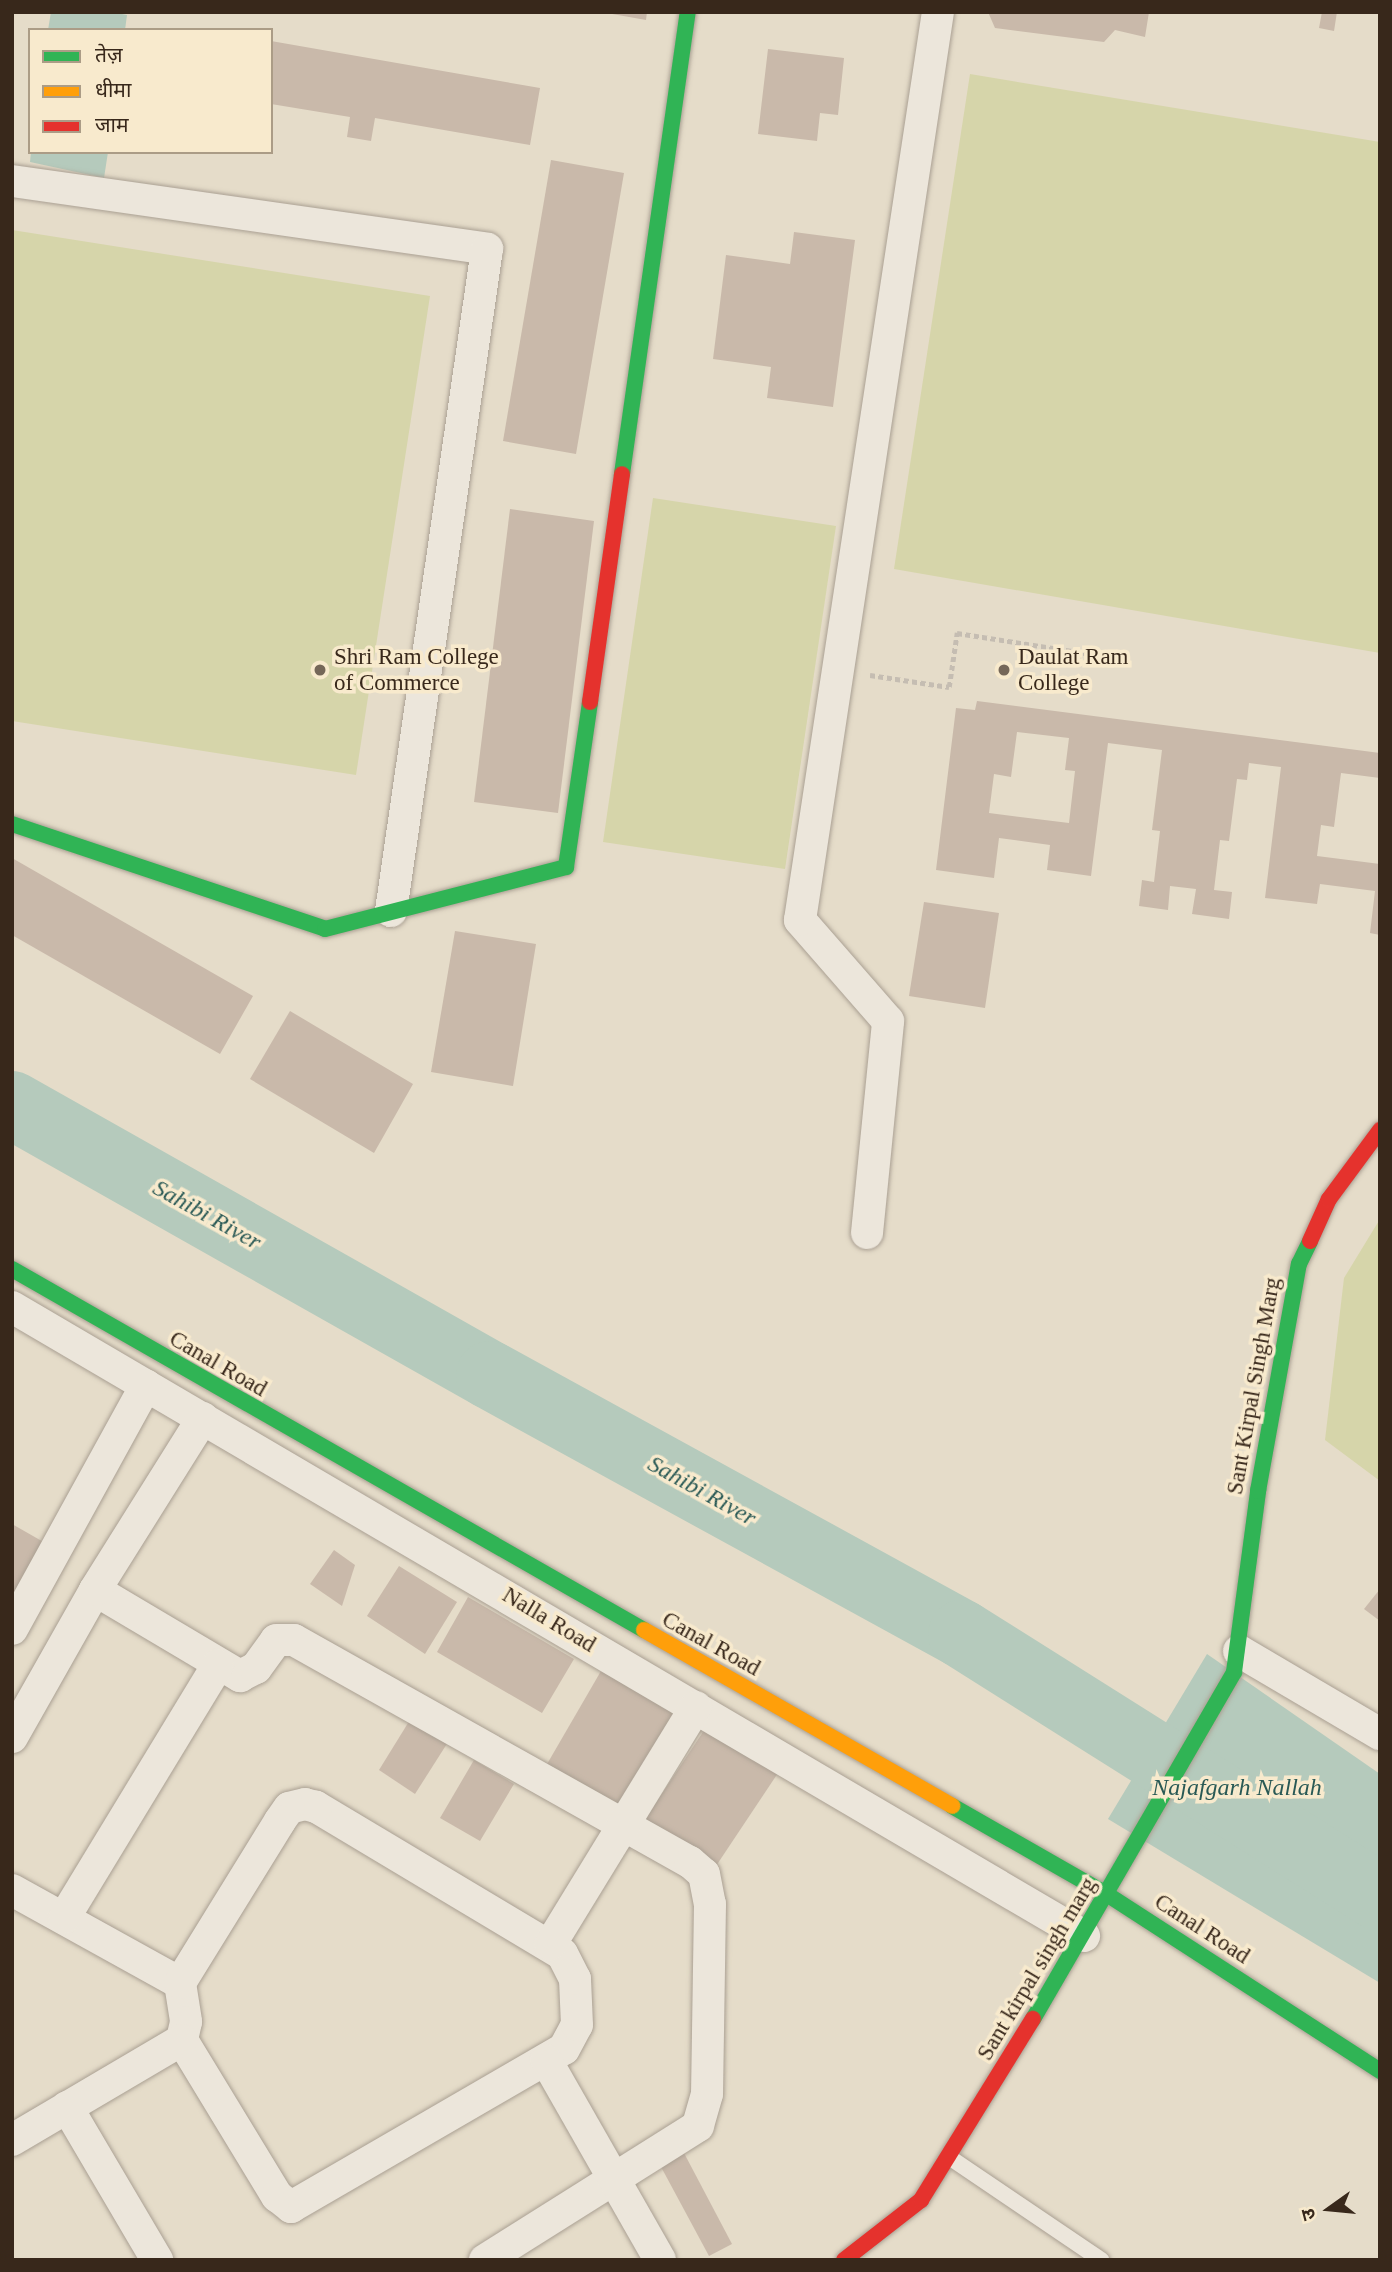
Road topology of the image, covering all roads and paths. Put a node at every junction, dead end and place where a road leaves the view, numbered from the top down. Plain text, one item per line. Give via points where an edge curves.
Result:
1 (688, 12) edge
2 (938, 12) edge
3 (12, 181) edge
4 (1091, 654) dead end
5 (838, 670) junction
6 (12, 824) edge
7 (391, 911) junction
8 (1380, 1130) edge
9 (866, 1233) dead end
10 (12, 1269) edge
11 (12, 1307) edge
12 (146, 1385) junction
13 (203, 1418) junction
14 (95, 1590) junction
15 (12, 1629) edge
16 (1236, 1661) junction
17 (218, 1665) junction
18 (696, 1707) junction
19 (1380, 1734) edge
20 (12, 1737) edge
21 (623, 1826) junction
22 (12, 1890) edge
23 (1108, 1895) junction
24 (64, 1918) junction
25 (1084, 1936) junction
26 (550, 1945) junction
27 (180, 1983) junction
28 (181, 2040) junction
29 (546, 2060) junction
30 (1380, 2071) edge
31 (67, 2107) junction
32 (12, 2140) edge
33 (949, 2157) junction
34 (616, 2180) junction
35 (157, 2260) edge
36 (485, 2260) edge
37 (660, 2260) edge
38 (844, 2260) edge
39 (1101, 2260) edge

1 - 7 street via 566,867
2 - 5 street
3 - 7 street via 487,248
4 - 5 path via 957,633 949,687
5 - 9 street via 800,920 888,1021
6 - 7 street via 325,929
8 - 16 street, Sant Kirpal Singh Marg via 1329,1199 1299,1264 1258,1491
10 - 23 street, Canal Road
11 - 12 street, Nalla Road
12 - 13 street, Nalla Road
12 - 15 street
13 - 14 street
13 - 18 street, Nalla Road
14 - 17 street
14 - 20 street
16 - 19 street
16 - 23 street, Sant kirpal singh marg
17 - 21 street via 247,1674 276,1640 294,1640
17 - 24 street
18 - 21 street
18 - 25 street, Nalla Road
21 - 26 street
21 - 34 street via 690,1862 704,1874 710,1890 707,2081 698,2126
22 - 24 street
23 - 25 street, Sant kirpal singh marg
23 - 30 street, Canal Road
24 - 27 street
25 - 33 street, Sant kirpal singh marg
26 - 27 street via 305,1804 289,1808
26 - 29 street via 571,1965 577,2025 564,2049
27 - 28 street via 186,2022
28 - 29 street via 277,2196 292,2207
28 - 31 street
29 - 34 street
31 - 32 street
31 - 35 street
33 - 38 street, Sant kirpal singh marg via 921,2200
33 - 39 lane
34 - 36 street
34 - 37 street

